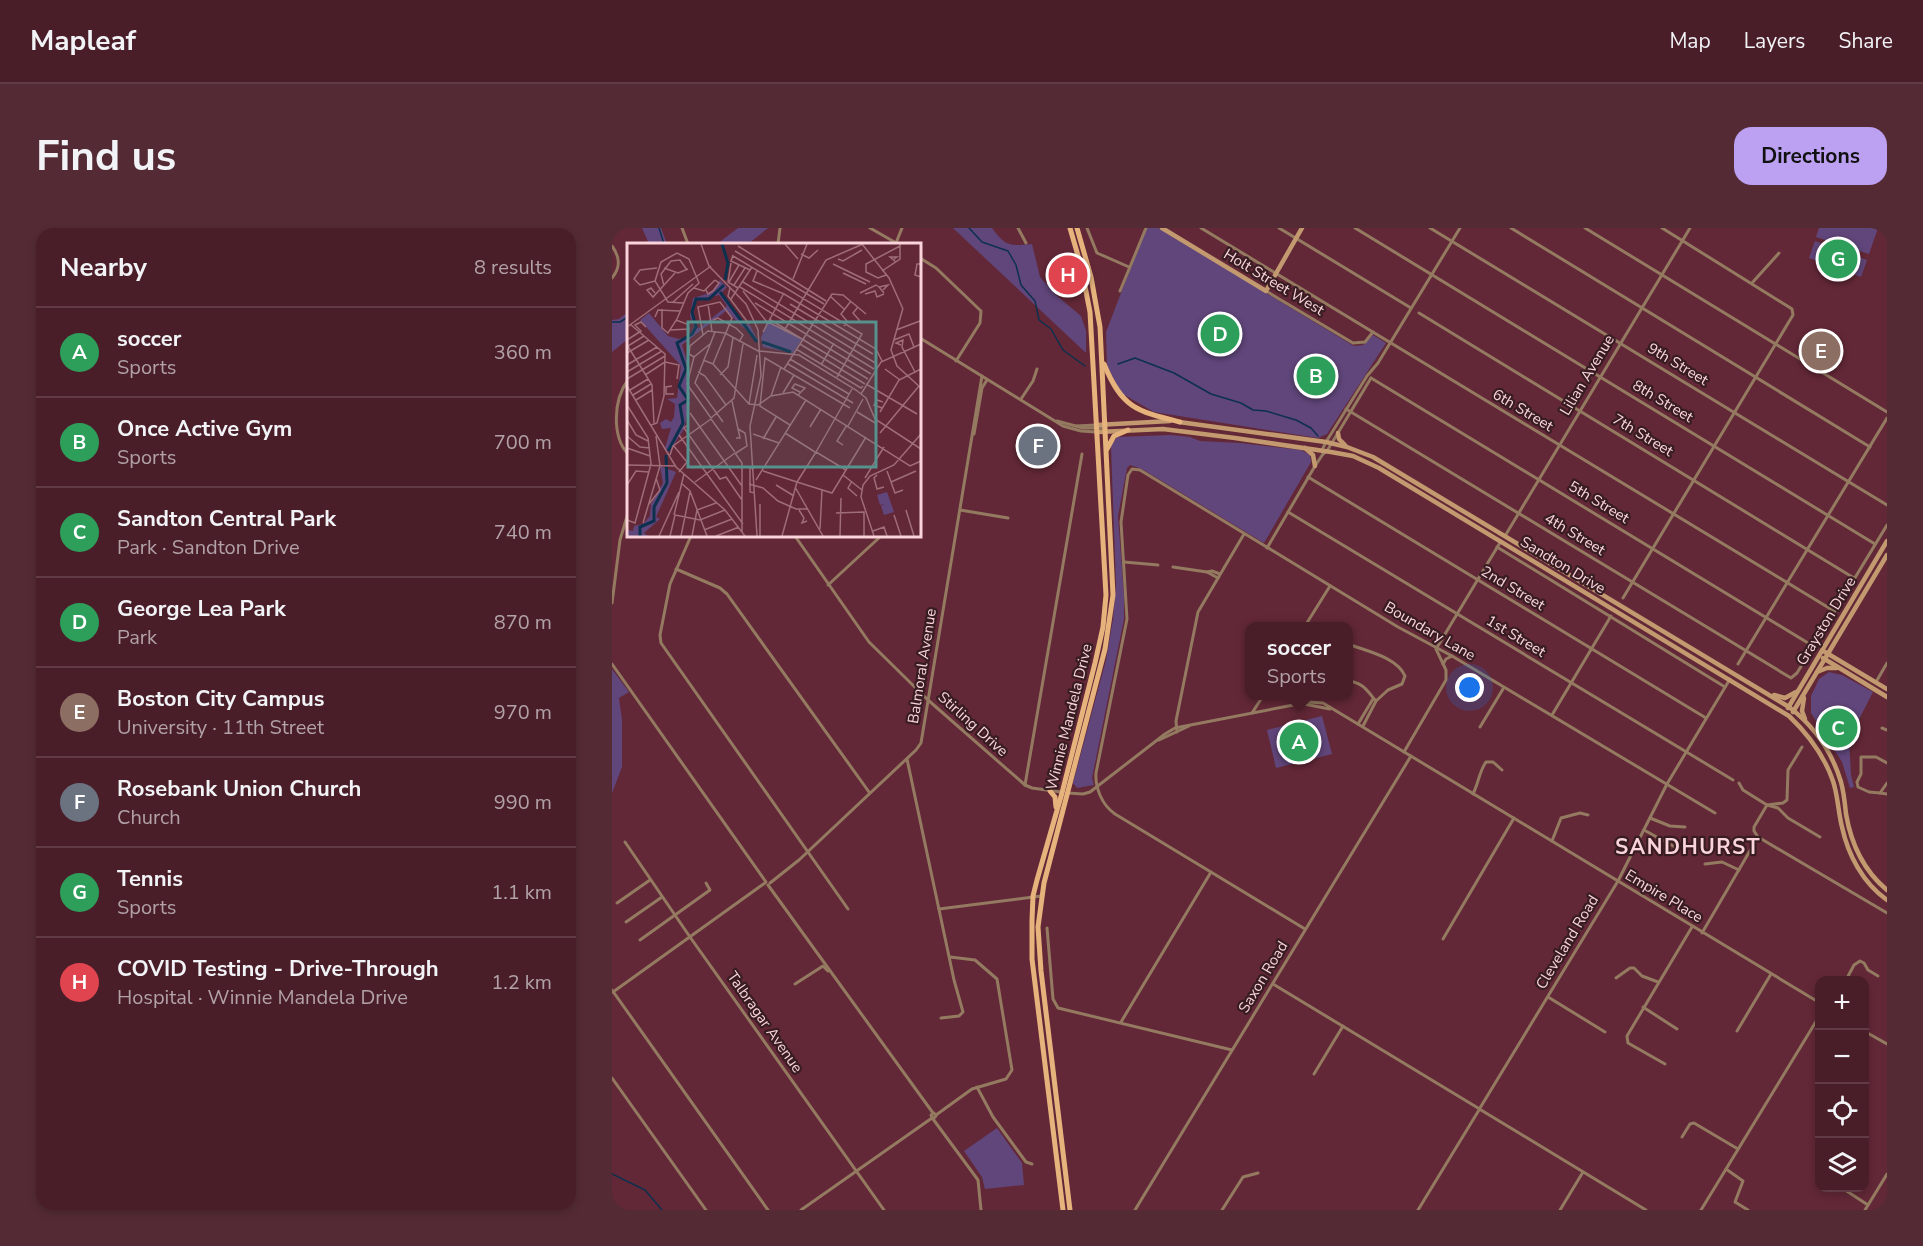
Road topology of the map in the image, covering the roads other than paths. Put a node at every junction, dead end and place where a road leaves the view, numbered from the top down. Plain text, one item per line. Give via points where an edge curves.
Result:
1 (682, 228) edge
2 (780, 228) edge
3 (870, 228) edge
4 (902, 228) edge
5 (1018, 228) edge
6 (1070, 228) edge
7 (1077, 228) edge
8 (1088, 228) edge
9 (1146, 228) edge
10 (1162, 228) edge
11 (1201, 228) edge
12 (1279, 228) edge
13 (1302, 228) edge
14 (1355, 228) edge
15 (1430, 228) edge
16 (1460, 228) edge
17 (1511, 228) edge
18 (1585, 228) edge
19 (1662, 228) edge
20 (1690, 228) edge
21 (1296, 238) junction
22 (1452, 240) junction
23 (1683, 240) junction
24 (688, 243) edge
25 (778, 243) edge
26 (894, 243) edge
27 (896, 243) edge
28 (1026, 243) dead end
29 (612, 246) edge
30 (1779, 253) dead end
31 (921, 259) edge
32 (1130, 267) junction
33 (1275, 273) junction
34 (1662, 274) junction
35 (1431, 275) junction
36 (612, 278) edge
37 (1752, 283) junction
38 (1120, 291) dead end
39 (1266, 291) junction
40 (1411, 308) junction
41 (1641, 309) junction
42 (1419, 313) dead end
43 (1373, 332) junction
44 (921, 339) edge
45 (1390, 341) junction
46 (1621, 343) junction
47 (1776, 344) junction
48 (1103, 360) junction
49 (956, 361) junction
50 (1037, 369) dead end
51 (1372, 373) junction
52 (982, 376) junction
53 (1600, 377) junction
54 (1371, 378) junction
55 (1755, 378) junction
56 (987, 379) junction
57 (627, 382) edge
58 (1021, 399) junction
59 (614, 404) edge
60 (978, 408) junction
61 (1348, 410) junction
62 (1580, 411) junction
63 (1887, 412) edge
64 (1735, 413) junction
65 (1887, 418) edge
66 (1055, 420) junction
67 (1180, 422) junction
68 (1098, 428) junction
69 (1106, 428) junction
70 (1128, 430) junction
71 (1338, 433) junction
72 (1329, 443) junction
73 (1558, 445) junction
74 (1714, 446) junction
75 (1347, 447) junction
76 (1870, 447) junction
77 (1305, 448) junction
78 (1107, 450) junction
79 (1324, 452) junction
80 (627, 453) edge
81 (1082, 454) dead end
82 (1315, 466) junction
83 (1308, 477) junction
84 (1538, 479) junction
85 (1694, 480) junction
86 (1850, 482) junction
87 (1887, 505) edge
88 (960, 510) junction
89 (1288, 512) junction
90 (1518, 514) junction
91 (1674, 514) junction
92 (1829, 515) junction
93 (627, 516) edge
94 (1008, 518) dead end
95 (1887, 525) edge
96 (1244, 534) junction
97 (1505, 536) junction
98 (691, 537) edge
99 (796, 537) edge
100 (880, 537) edge
101 (1501, 541) junction
102 (1887, 541) edge
103 (1875, 544) junction
104 (1497, 547) junction
105 (1267, 548) junction
106 (1653, 549) junction
107 (1808, 549) junction
108 (1887, 555) edge
109 (1124, 562) junction
110 (1158, 565) dead end
111 (1173, 567) dead end
112 (676, 569) junction
113 (1219, 576) junction
114 (1854, 578) junction
115 (1477, 580) junction
116 (1632, 583) junction
117 (1788, 584) junction
118 (828, 585) junction
119 (1330, 586) junction
120 (613, 597) edge
121 (1623, 598) dead end
122 (612, 603) edge
123 (1834, 611) junction
124 (1457, 614) junction
125 (1611, 616) junction
126 (1767, 618) junction
127 (1308, 622) edge
128 (1353, 646) edge
129 (1814, 646) junction
130 (1436, 649) junction
131 (1591, 650) junction
132 (1746, 651) junction
133 (1822, 651) junction
134 (1452, 656) junction
135 (1819, 656) junction
136 (1826, 657) junction
137 (1887, 663) edge
138 (612, 664) edge
139 (1443, 664) junction
140 (1738, 664) dead end
141 (1843, 670) junction
142 (1816, 673) junction
143 (1730, 679) junction
144 (1353, 682) edge
145 (1571, 683) junction
146 (1875, 683) junction
147 (1809, 685) junction
148 (1755, 686) junction
149 (1725, 687) junction
150 (1503, 688) junction
151 (1872, 688) junction
152 (1887, 690) edge
153 (1798, 691) junction
154 (1887, 697) edge
155 (928, 700) junction
156 (1260, 700) edge
157 (1375, 700) junction
158 (1792, 709) junction
159 (1252, 713) junction
160 (1787, 715) junction
161 (1551, 716) junction
162 (1706, 718) junction
163 (1358, 724) junction
164 (1808, 724) junction
165 (1363, 726) junction
166 (1480, 727) dead end
167 (1882, 728) dead end
168 (1176, 730) junction
169 (1887, 730) edge
170 (1802, 747) dead end
171 (1404, 752) junction
172 (1685, 752) junction
173 (1411, 756) junction
174 (907, 759) junction
175 (1887, 763) edge
176 (1502, 770) dead end
177 (1733, 780) dead end
178 (1739, 783) dead end
179 (1887, 783) edge
180 (1064, 784) junction
181 (1667, 784) junction
182 (1025, 785) junction
183 (1098, 786) junction
184 (1050, 791) junction
185 (870, 793) junction
186 (1065, 793) junction
187 (1880, 793) junction
188 (1473, 794) junction
189 (1887, 794) edge
190 (1767, 805) junction
191 (1056, 812) junction
192 (1715, 813) dead end
193 (1588, 814) dead end
194 (1514, 818) junction
195 (1650, 818) junction
196 (1685, 827) dead end
197 (1644, 830) junction
198 (1758, 837) junction
199 (1820, 837) dead end
200 (1552, 841) junction
201 (625, 842) dead end
202 (1675, 847) dead end
203 (808, 852) junction
204 (1705, 864) dead end
205 (1739, 870) junction
206 (1211, 872) junction
207 (650, 880) junction
208 (1618, 881) junction
209 (706, 883) dead end
210 (768, 883) junction
211 (1887, 890) edge
212 (1033, 896) junction
213 (1041, 896) junction
214 (662, 897) junction
215 (1887, 900) edge
216 (617, 903) dead end
217 (848, 909) dead end
218 (938, 909) junction
219 (1887, 913) edge
220 (675, 916) junction
221 (626, 922) dead end
222 (1692, 927) junction
223 (1047, 928) dead end
224 (1305, 929) junction
225 (1702, 933) junction
226 (690, 937) junction
227 (1443, 939) dead end
228 (640, 940) dead end
229 (950, 957) junction
230 (1771, 974) junction
231 (1878, 975) dead end
232 (1849, 976) edge
233 (1616, 978) dead end
234 (836, 980) junction
235 (1658, 982) junction
236 (795, 984) dead end
237 (1273, 984) junction
238 (612, 992) edge
239 (1548, 997) junction
240 (1815, 1001) edge
241 (1643, 1007) junction
242 (941, 1018) dead end
243 (1120, 1023) junction
244 (1815, 1023) edge
245 (1343, 1026) junction
246 (1677, 1029) dead end
247 (1737, 1031) dead end
248 (1605, 1032) dead end
249 (1869, 1033) edge
250 (1887, 1044) edge
251 (1232, 1050) junction
252 (1665, 1064) dead end
253 (1314, 1074) dead end
254 (612, 1078) edge
255 (977, 1087) junction
256 (1479, 1109) junction
257 (933, 1116) junction
258 (1682, 1137) dead end
259 (1738, 1149) junction
260 (1032, 1164) dead end
261 (1726, 1168) junction
262 (856, 1170) junction
263 (1582, 1172) junction
264 (1258, 1173) dead end
265 (1887, 1174) edge
266 (1848, 1192) edge
267 (1868, 1206) junction
268 (706, 1210) edge
269 (768, 1210) edge
270 (801, 1210) edge
271 (884, 1210) edge
272 (981, 1210) edge
273 (1063, 1210) edge
274 (1070, 1210) edge
275 (1135, 1210) edge
276 (1222, 1210) edge
277 (1418, 1210) edge
278 (1560, 1210) edge
279 (1646, 1210) edge
280 (1701, 1210) edge
281 (1748, 1210) edge
282 (1865, 1210) edge

1 - 24 street
2 - 25 street
3 - 26 street
4 - 27 street
5 - 28 street
6 - 68 main road, Winnie Mandela Drive via 1090,312
7 - 48 main road, Winnie Mandela Drive via 1092,283
8 - 32 street via 1097,253
9 - 32 street
10 - 39 main road, Holt Street West
11 - 33 street, 6th Street
12 - 21 street
13 - 21 main road
14 - 35 street
15 - 22 street
16 - 22 street
17 - 41 street
18 - 34 street
19 - 23 street
20 - 23 street, Lilian Avenue
21 - 33 main road
21 - 40 street
22 - 35 street
22 - 46 street, 9th Street
23 - 34 street, Lilian Avenue
23 - 37 street
29 - 36 street via 619,266
30 - 37 street
31 - 49 street via 981,311 980,323
32 - 38 street
33 - 39 main road
33 - 43 street, 6th Street
34 - 41 street, Lilian Avenue
34 - 47 street
35 - 40 street
35 - 53 street, 8th Street
37 - 47 street via 1793,310 1793,317
39 - 43 street, Holt Street West via 1353,343 1365,342
40 - 45 street
41 - 46 street, Lilian Avenue
41 - 55 street
42 - 62 street, 7th Street
43 - 45 street, 6th Street
44 - 49 street
45 - 51 street
45 - 73 street, 6th Street
46 - 53 street, Lilian Avenue
46 - 64 street, 9th Street
47 - 55 street
47 - 63 street
48 - 67 main road via 1116,390 1130,405
48 - 69 main road, Winnie Mandela Drive
49 - 52 street
50 - 58 street
51 - 54 street
51 - 61 street
52 - 56 street
52 - 60 street, Balmoral Avenue
53 - 62 street, Lilian Avenue
53 - 74 street, 8th Street
54 - 61 street
54 - 84 street, 5th Street
55 - 64 street
55 - 76 street
56 - 58 street
56 - 60 street, Balmoral Avenue
57 - 59 street
58 - 66 street
59 - 80 street via 615,436
60 - 88 street, Balmoral Avenue
61 - 71 street
61 - 72 street
61 - 90 street, 4th Street
62 - 73 street, Lilian Avenue
62 - 85 street, 7th Street
64 - 74 street
64 - 86 street, 9th Street
65 - 76 street
66 - 68 street
66 - 68 street via 1075,430
67 - 69 main road, Sandton Drive
67 - 72 main road, Sandton Drive
68 - 69 main road
68 - 180 main road, Winnie Mandela Drive via 1106,573 1104,614 1098,654
69 - 70 main road, Sandton Drive
69 - 78 main road, Winnie Mandela Drive
70 - 77 main road, Sandton Drive via 1172,430
70 - 78 main road via 1114,436
71 - 72 street
71 - 75 main road
72 - 75 main road, Sandton Drive
72 - 79 street
73 - 84 street, Lilian Avenue
73 - 91 street, 6th Street
74 - 85 street
74 - 92 street, 8th Street
75 - 97 main road, Sandton Drive via 1383,462
76 - 86 street
77 - 79 main road, Sandton Drive
77 - 82 main road via 1313,455
78 - 186 main road, Winnie Mandela Drive via 1112,614
79 - 82 street
79 - 101 main road, Sandton Drive via 1353,456 1372,464
81 - 182 street
82 - 83 street
83 - 89 street
83 - 115 street, 2nd Street
84 - 90 street, Lilian Avenue
84 - 106 street, 5th Street
85 - 91 street
85 - 107 street, 7th Street
86 - 87 street, 9th Street
86 - 92 street
88 - 94 street
88 - 155 street, Balmoral Avenue
89 - 105 street
89 - 124 street, 1st Street
90 - 97 street, Lilian Avenue
90 - 116 street, 4th Street
91 - 106 street
91 - 117 street, 6th Street
92 - 103 street, 8th Street
92 - 107 street
93 - 120 street
95 - 103 street
96 - 105 street, Boundary Lane
96 - 109 street, Boundary Lane via 1133,468 1121,516
96 - 113 street
97 - 148 main road, Sandton Drive
98 - 112 street
99 - 118 street, Stirling Drive
100 - 118 street
101 - 104 street
101 - 143 main road, Sandton Drive
102 - 133 main road, Grayston Drive
103 - 114 street
104 - 115 street
104 - 125 street
105 - 119 street, Boundary Lane
106 - 116 street
106 - 126 street, 5th Street
107 - 114 street, 7th Street
107 - 117 street
108 - 136 main road, Grayston Drive
109 - 110 street
109 - 183 street via 1127,619 1096,769
111 - 113 street via 1212,571
112 - 185 street via 727,594
112 - 203 street via 661,643
113 - 168 street via 1196,618
114 - 123 street
115 - 124 street
115 - 131 street, 2nd Street
116 - 121 street
116 - 132 street, 4th Street
117 - 123 street, 6th Street
117 - 126 street
118 - 155 street, Stirling Drive via 865,637
119 - 127 street
119 - 130 street, Boundary Lane
120 - 122 street
123 - 129 street
124 - 130 street
124 - 145 street, 1st Street
125 - 131 street
125 - 149 street
126 - 129 street, 5th Street
126 - 132 street
128 - 157 street via 1386,659 1404,672 1402,684
129 - 132 street, 4th Street via 1793,678
130 - 134 street, Boundary Lane
130 - 139 street
131 - 145 street
131 - 162 street, 2nd Street
132 - 140 street
133 - 135 main road, Grayston Drive
133 - 136 main road
134 - 139 street
134 - 150 street, Boundary Lane
135 - 136 main road
135 - 153 main road, Grayston Drive
136 - 141 main road
136 - 142 main road, Grayston Drive
136 - 146 main road
137 - 146 street
138 - 210 street
139 - 171 street via 1445,683
141 - 142 main road via 1827,668
141 - 151 main road
142 - 147 main road, Grayston Drive
143 - 149 street, Cleveland Road
143 - 160 main road, Sandton Drive
144 - 157 street via 1367,689
145 - 161 street
145 - 172 street, 1st Street
146 - 151 street
146 - 152 main road
147 - 158 main road, Grayston Drive
147 - 164 main road via 1802,711
148 - 153 main road via 1781,698
148 - 158 main road, Sandton Drive
149 - 162 street, Cleveland Road
150 - 161 street, Boundary Lane
150 - 166 street
151 - 154 main road
153 - 158 main road, Grayston Drive
155 - 174 street, Balmoral Avenue via 921,743
155 - 182 street, Stirling Drive
156 - 159 street
157 - 163 street
157 - 165 street
158 - 160 main road, Grayston Drive
158 - 164 main road, Sandton Drive
159 - 163 street, Empire Place via 1316,702
159 - 168 street
160 - 215 main road, Sandton Drive via 1814,743 1828,768 1845,840 1855,863
161 - 181 street, Boundary Lane
162 - 172 street, Cleveland Road
163 - 165 street, Empire Place
164 - 211 main road, Sandton Drive via 1825,745 1836,768 1858,854
165 - 171 street, Empire Place
167 - 169 street
168 - 183 street
170 - 190 street via 1788,770 1787,800
171 - 173 street, Empire Place
172 - 177 street, 1st Street
172 - 181 street, Cleveland Road
173 - 188 street, Empire Place
173 - 224 street, Saxon Road
174 - 185 street, Balmoral Avenue
174 - 218 street
175 - 187 street via 1872,756 1861,758 1858,787
176 - 188 street via 1493,762 1486,762
178 - 190 street via 1743,790
179 - 187 street
180 - 184 main road
180 - 186 main road, Winnie Mandela Drive
181 - 192 street, Boundary Lane
181 - 195 street, Cleveland Road
182 - 184 street, Stirling Drive
183 - 186 street via 1086,794
183 - 206 street via 1110,811
184 - 186 street, Stirling Drive
184 - 191 main road via 1056,799
185 - 203 street, Balmoral Avenue
186 - 191 main road, Winnie Mandela Drive
186 - 213 main road, Winnie Mandela Drive
187 - 189 street
188 - 194 street, Empire Place
190 - 198 street via 1754,827
190 - 199 street via 1778,808
191 - 212 main road, Winnie Mandela Drive
193 - 200 street via 1560,820
194 - 200 street, Empire Place
194 - 227 street
195 - 196 street
195 - 197 street, Cleveland Road
197 - 202 street
197 - 208 street, Cleveland Road
198 - 205 street
198 - 219 street
200 - 208 street, Empire Place
201 - 207 street, Talbragar Avenue
203 - 210 street, Balmoral Avenue
203 - 217 street
204 - 205 street via 1722,862
205 - 225 street
206 - 224 street
206 - 243 street
207 - 214 street, Talbragar Avenue
207 - 216 street
208 - 222 street, Empire Place
208 - 239 street, Cleveland Road
209 - 220 street via 710,890
210 - 226 street, Balmoral Avenue
210 - 234 street
212 - 213 street
212 - 218 street
212 - 273 main road, Winnie Mandela Drive via 1032,959
213 - 274 main road, Winnie Mandela Drive via 1039,951
214 - 220 street, Talbragar Avenue
214 - 221 street
218 - 229 street
220 - 226 street, Talbragar Avenue
220 - 228 street
222 - 225 street, Empire Place
222 - 235 street
223 - 243 street via 1056,1006
224 - 237 street, Saxon Road
225 - 230 street, Empire Place
226 - 238 street, Balmoral Avenue
226 - 262 street, Talbragar Avenue
229 - 242 street via 963,1013
229 - 255 street via 978,962 999,984 1012,1070 1006,1080
230 - 240 street, Empire Place
230 - 247 street
231 - 232 street via 1860,961
233 - 235 street via 1634,968
234 - 236 street via 823,966
234 - 257 street
235 - 241 street
237 - 245 street
237 - 251 street, Saxon Road
238 - 269 street
239 - 248 street
239 - 256 street, Cleveland Road
241 - 246 street
241 - 252 street via 1627,1036 1628,1043
243 - 251 street
244 - 259 street
245 - 253 street
245 - 256 street
249 - 250 street
251 - 275 street, Saxon Road
254 - 268 street
255 - 257 street
255 - 260 street via 1026,1163
256 - 263 street
256 - 277 street, Cleveland Road
257 - 262 street
257 - 272 street via 978,1180
258 - 259 street via 1692,1123
259 - 261 street
261 - 280 street
261 - 281 street via 1743,1181 1735,1202
262 - 270 street
262 - 271 street, Talbragar Avenue
263 - 278 street
263 - 279 street
264 - 276 street via 1243,1178
265 - 267 street
266 - 267 street
267 - 282 street

